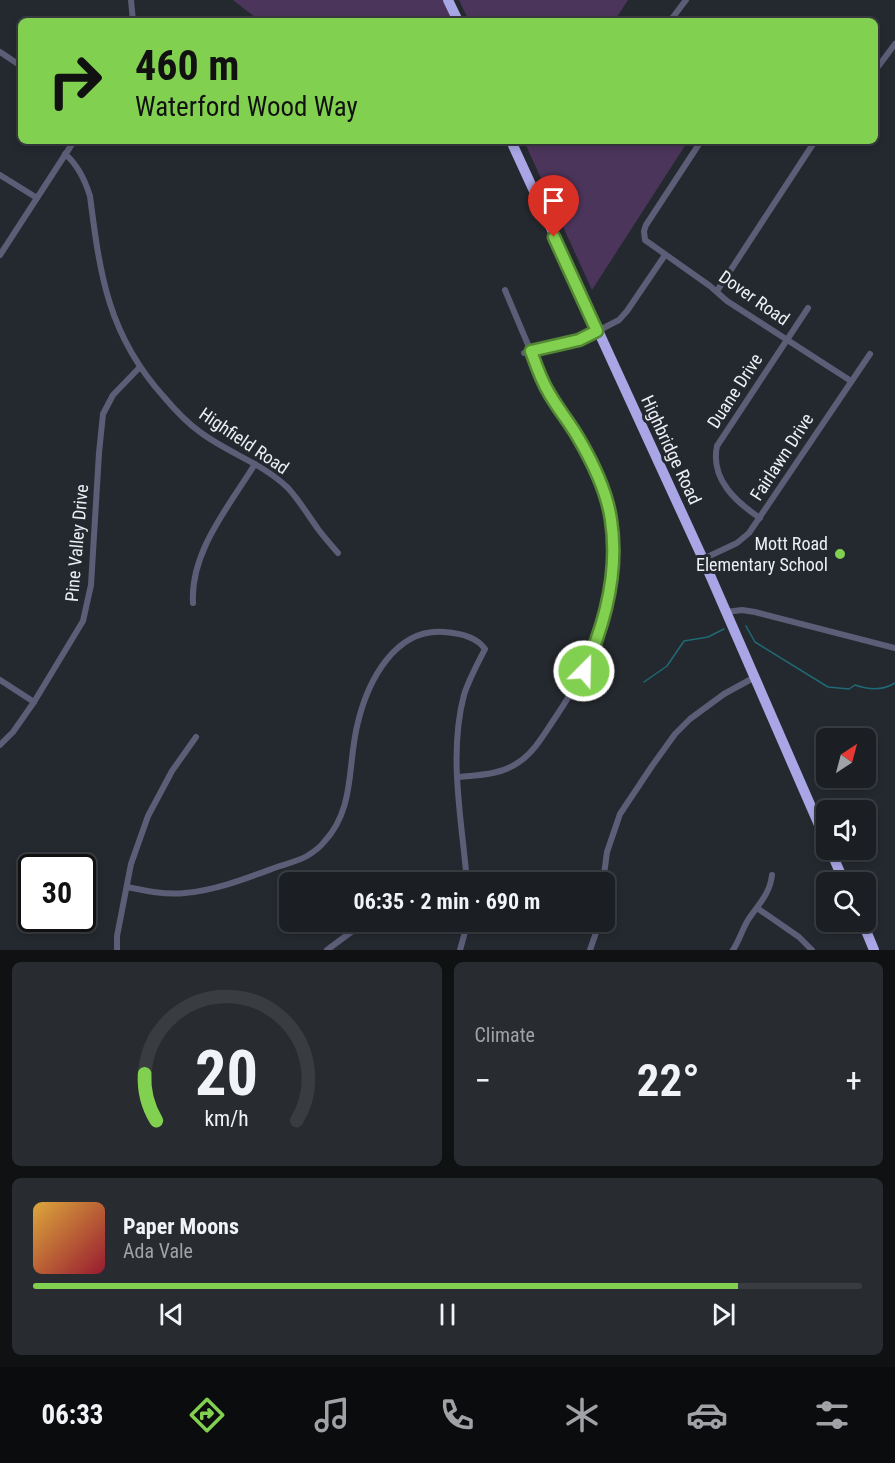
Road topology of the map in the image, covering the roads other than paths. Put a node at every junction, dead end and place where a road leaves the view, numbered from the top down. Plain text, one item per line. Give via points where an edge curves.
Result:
1 (131, 0) edge
2 (448, 0) edge
3 (686, 0) edge
4 (133, 18) edge
5 (457, 18) edge
6 (672, 18) edge
7 (895, 44) edge
8 (0, 52) edge
9 (18, 64) edge
10 (878, 67) edge
11 (72, 144) edge
12 (512, 144) edge
13 (699, 144) edge
14 (813, 144) edge
15 (65, 154) junction
16 (0, 175) edge
17 (37, 198) junction
18 (0, 255) edge
19 (665, 255) junction
20 (505, 290) dead end
21 (717, 291) junction
22 (808, 308) dead end
23 (597, 331) junction
24 (787, 340) junction
25 (527, 352) junction
26 (870, 354) dead end
27 (139, 368) junction
28 (851, 381) junction
29 (255, 464) junction
30 (760, 518) junction
31 (339, 553) dead end
32 (703, 559) junction
33 (193, 603) dead end
34 (726, 612) junction
35 (895, 648) edge
36 (755, 677) junction
37 (0, 680) edge
38 (34, 702) junction
39 (196, 737) dead end
40 (0, 745) edge
41 (458, 777) junction
42 (816, 819) edge
43 (466, 872) edge
44 (604, 872) edge
45 (772, 875) dead end
46 (127, 887) junction
47 (757, 908) junction
48 (351, 932) edge
49 (465, 932) edge
50 (596, 932) edge
51 (866, 932) edge
52 (117, 950) edge
53 (327, 950) edge
54 (460, 950) edge
55 (590, 950) edge
56 (733, 950) edge
57 (812, 950) edge
58 (874, 950) edge

1 - 4 street
2 - 5 highway
3 - 6 street
7 - 10 street
8 - 9 street
11 - 15 street
12 - 23 highway, Highbridge Road
13 - 19 street, Dover Road via 646,225 644,235 649,244
14 - 21 street
15 - 17 street
15 - 27 street, Highfield Road via 86,183 102,279 118,326
16 - 17 street
17 - 18 street
19 - 21 street, Dover Road
19 - 23 street via 619,321
20 - 25 street
21 - 24 street, Dover Road
22 - 24 street, Duane Drive
23 - 25 street via 579,340
23 - 32 highway, Highbridge Road
24 - 28 street, Dover Road
24 - 30 street, Duane Drive via 721,438 715,454 719,473 731,496
25 - 41 street via 581,441 607,503 612,556 605,614 584,671 538,744 508,769
26 - 28 street, Fairlawn Drive
27 - 29 street, Highfield Road via 195,429
27 - 38 street, Pine Valley Drive via 113,395 104,414 91,585 83,621
28 - 30 street, Fairlawn Drive
29 - 31 street, Highfield Road via 287,488
29 - 33 street via 203,549
30 - 32 street, Fairlawn Drive via 744,538
32 - 34 highway, Highbridge Road
34 - 35 street via 755,612
34 - 36 highway, Highbridge Road
36 - 42 highway, Highbridge Road
36 - 44 street via 704,708 675,734 620,814
37 - 38 street
38 - 40 street, Pine Valley Drive
39 - 46 street via 148,816
41 - 43 street
41 - 46 street via 465,694 485,649 480,642 459,633 434,631 412,638 393,652 378,672 357,724 347,799 340,820 324,842 307,856 212,890 154,893
45 - 47 street via 771,885
46 - 52 street
47 - 56 street
47 - 57 street
48 - 53 street
49 - 54 street
50 - 55 street
51 - 58 highway

